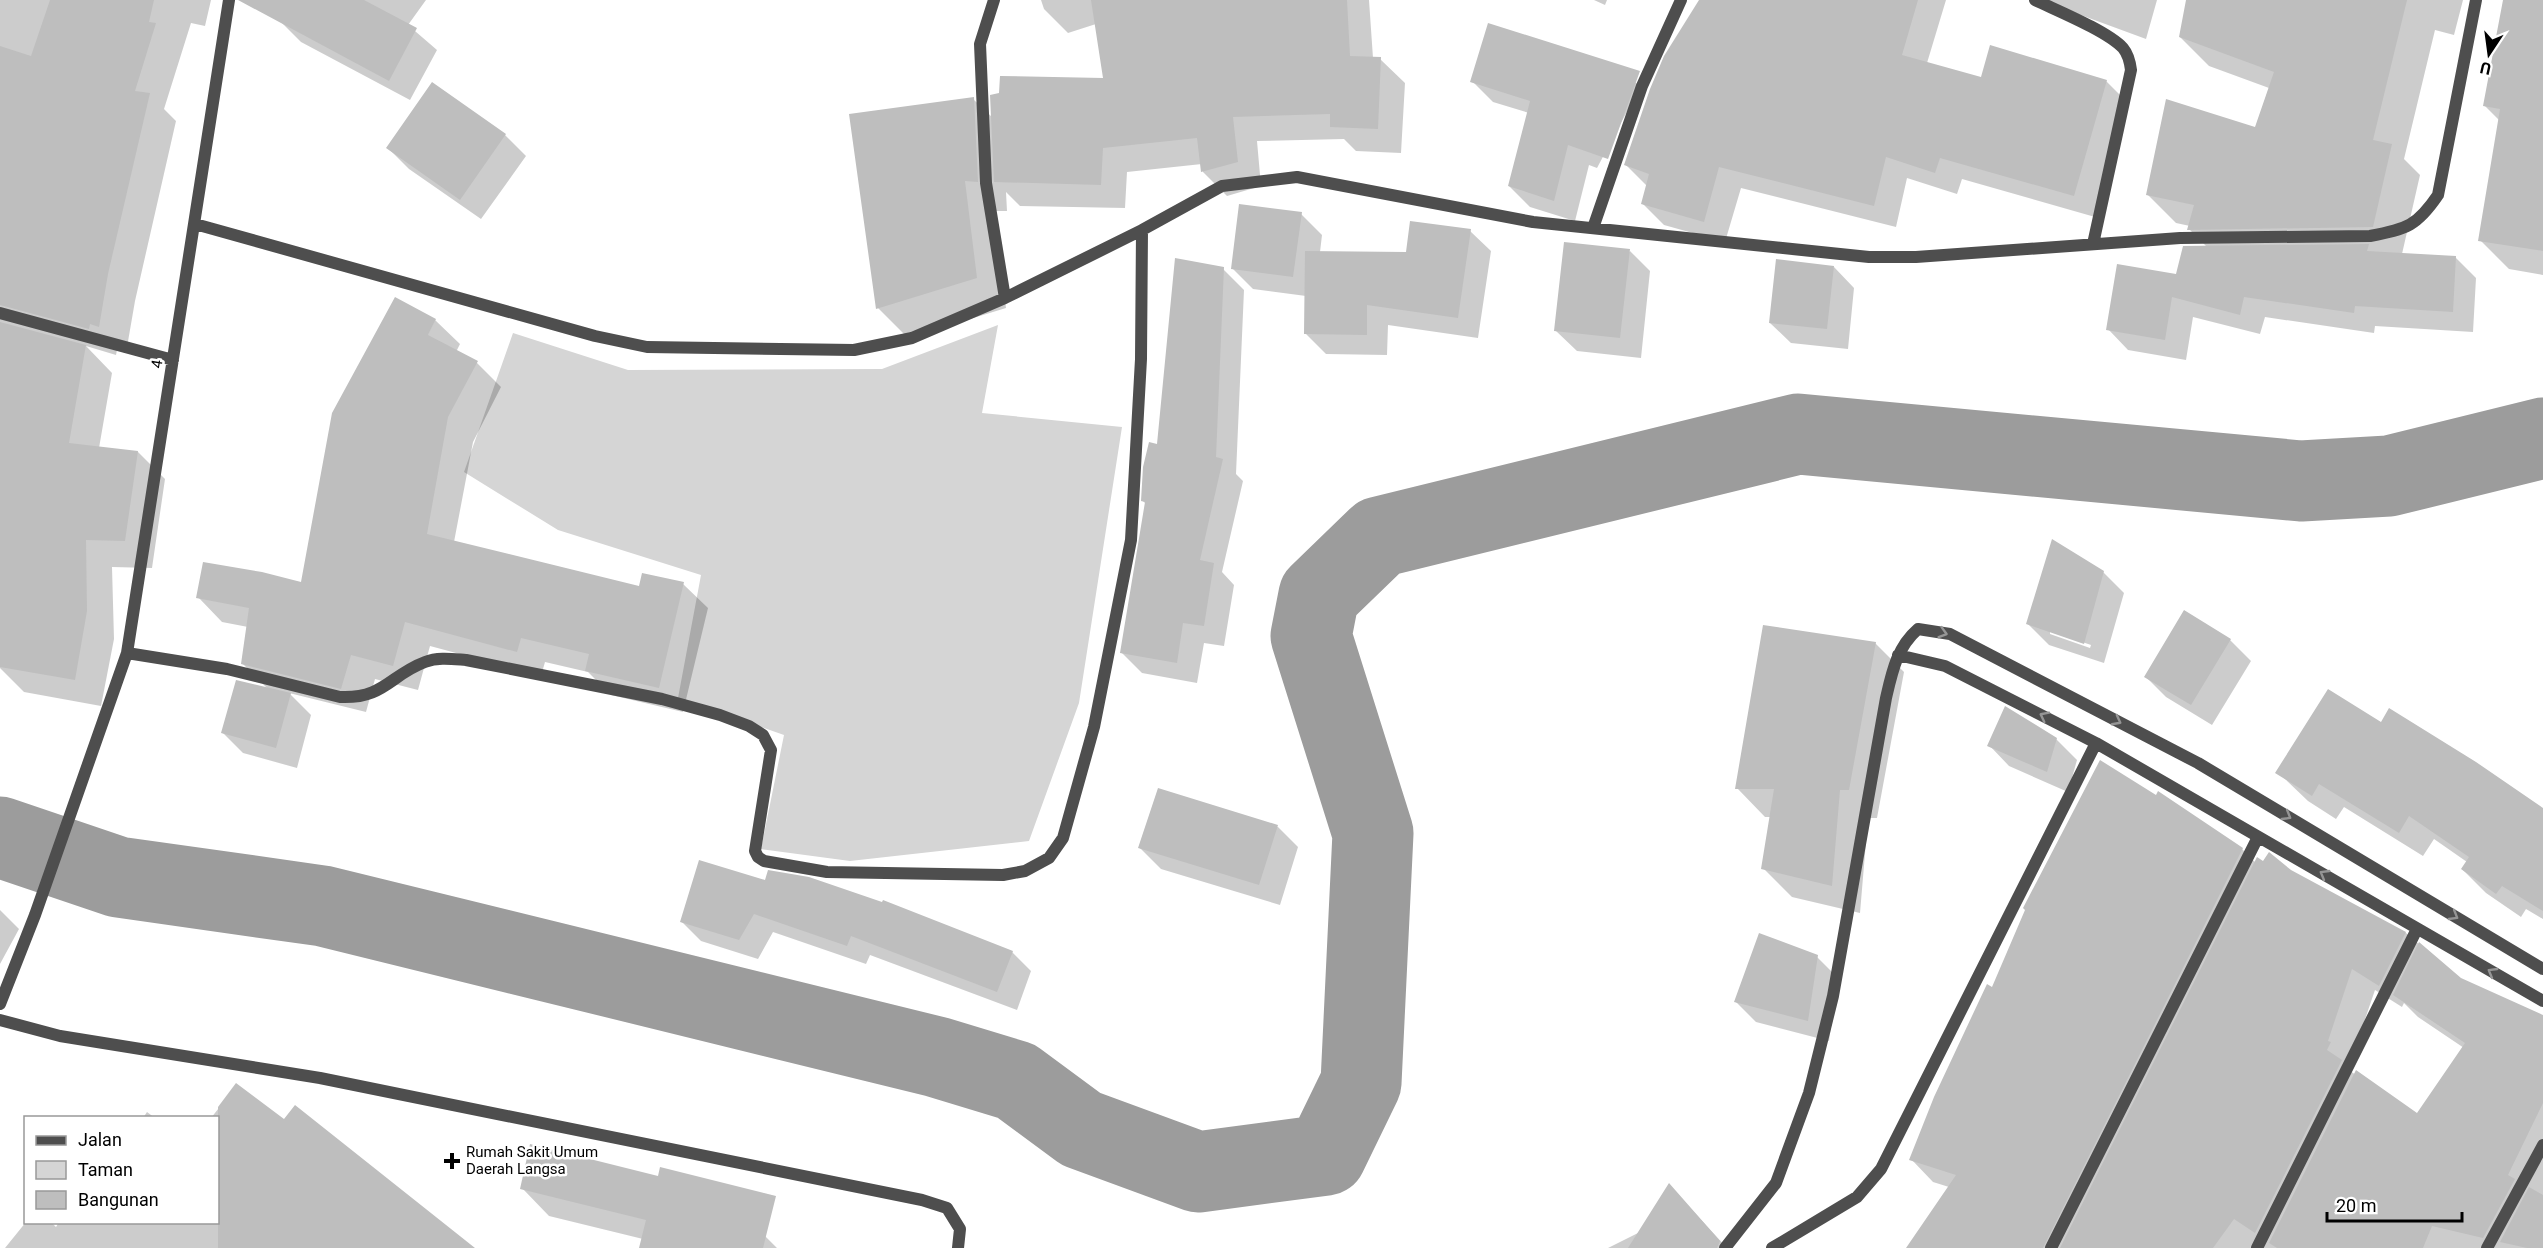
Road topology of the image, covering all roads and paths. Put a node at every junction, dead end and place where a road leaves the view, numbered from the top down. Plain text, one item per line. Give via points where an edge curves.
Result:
1 (229, 0) edge
2 (994, 0) edge
3 (1681, 0) edge
4 (2035, 0) edge
5 (2476, 0) edge
6 (195, 224) junction
7 (1593, 228) junction
8 (1142, 230) junction
9 (2093, 244) junction
10 (1005, 298) junction
11 (0, 314) edge
12 (173, 360) junction
13 (127, 653) junction
14 (1898, 655) junction
15 (2096, 743) junction
16 (2258, 837) junction
17 (2417, 929) junction
18 (2543, 969) edge
19 (2543, 1001) edge
20 (0, 1004) edge
21 (0, 1020) edge
22 (2543, 1145) edge
23 (958, 1248) edge
24 (1725, 1248) edge
25 (1773, 1248) edge
26 (2051, 1248) edge
27 (2257, 1248) edge
28 (2487, 1248) edge

1 - 6 street, 4
2 - 10 street via 980,44 986,183
3 - 7 street via 1642,86
4 - 9 street via 2110,38 2129,59 2131,70
5 - 9 street via 2438,195 2422,218 2395,231 2370,236 2180,238
6 - 10 street via 595,336 647,347 854,350 912,338
6 - 12 street, 4
7 - 8 street via 1533,222 1297,177 1222,186
7 - 9 street via 1869,257
8 - 10 street
8 - 13 street via 1141,359 1131,540 1094,727 1063,838 1049,858 1025,871 1003,875 827,872 764,861 755,851 771,750 768,740 749,726 662,699 442,658 424,663 372,694 340,697 227,669
11 - 12 street
12 - 13 street, 4
13 - 20 street, 4
15 -> 14 street via 1945,666
14 -> 18 street via 1918,629 1950,634 2198,763
14 - 24 street via 1886,698 1833,996 1809,1093 1776,1183
15 - 16 street
15 - 25 street via 1881,1168 1857,1197
17 -> 16 street
16 - 26 street
19 -> 17 street
17 - 27 street
21 - 23 street via 60,1036 320,1078 922,1200 947,1208 960,1229
22 - 28 street

